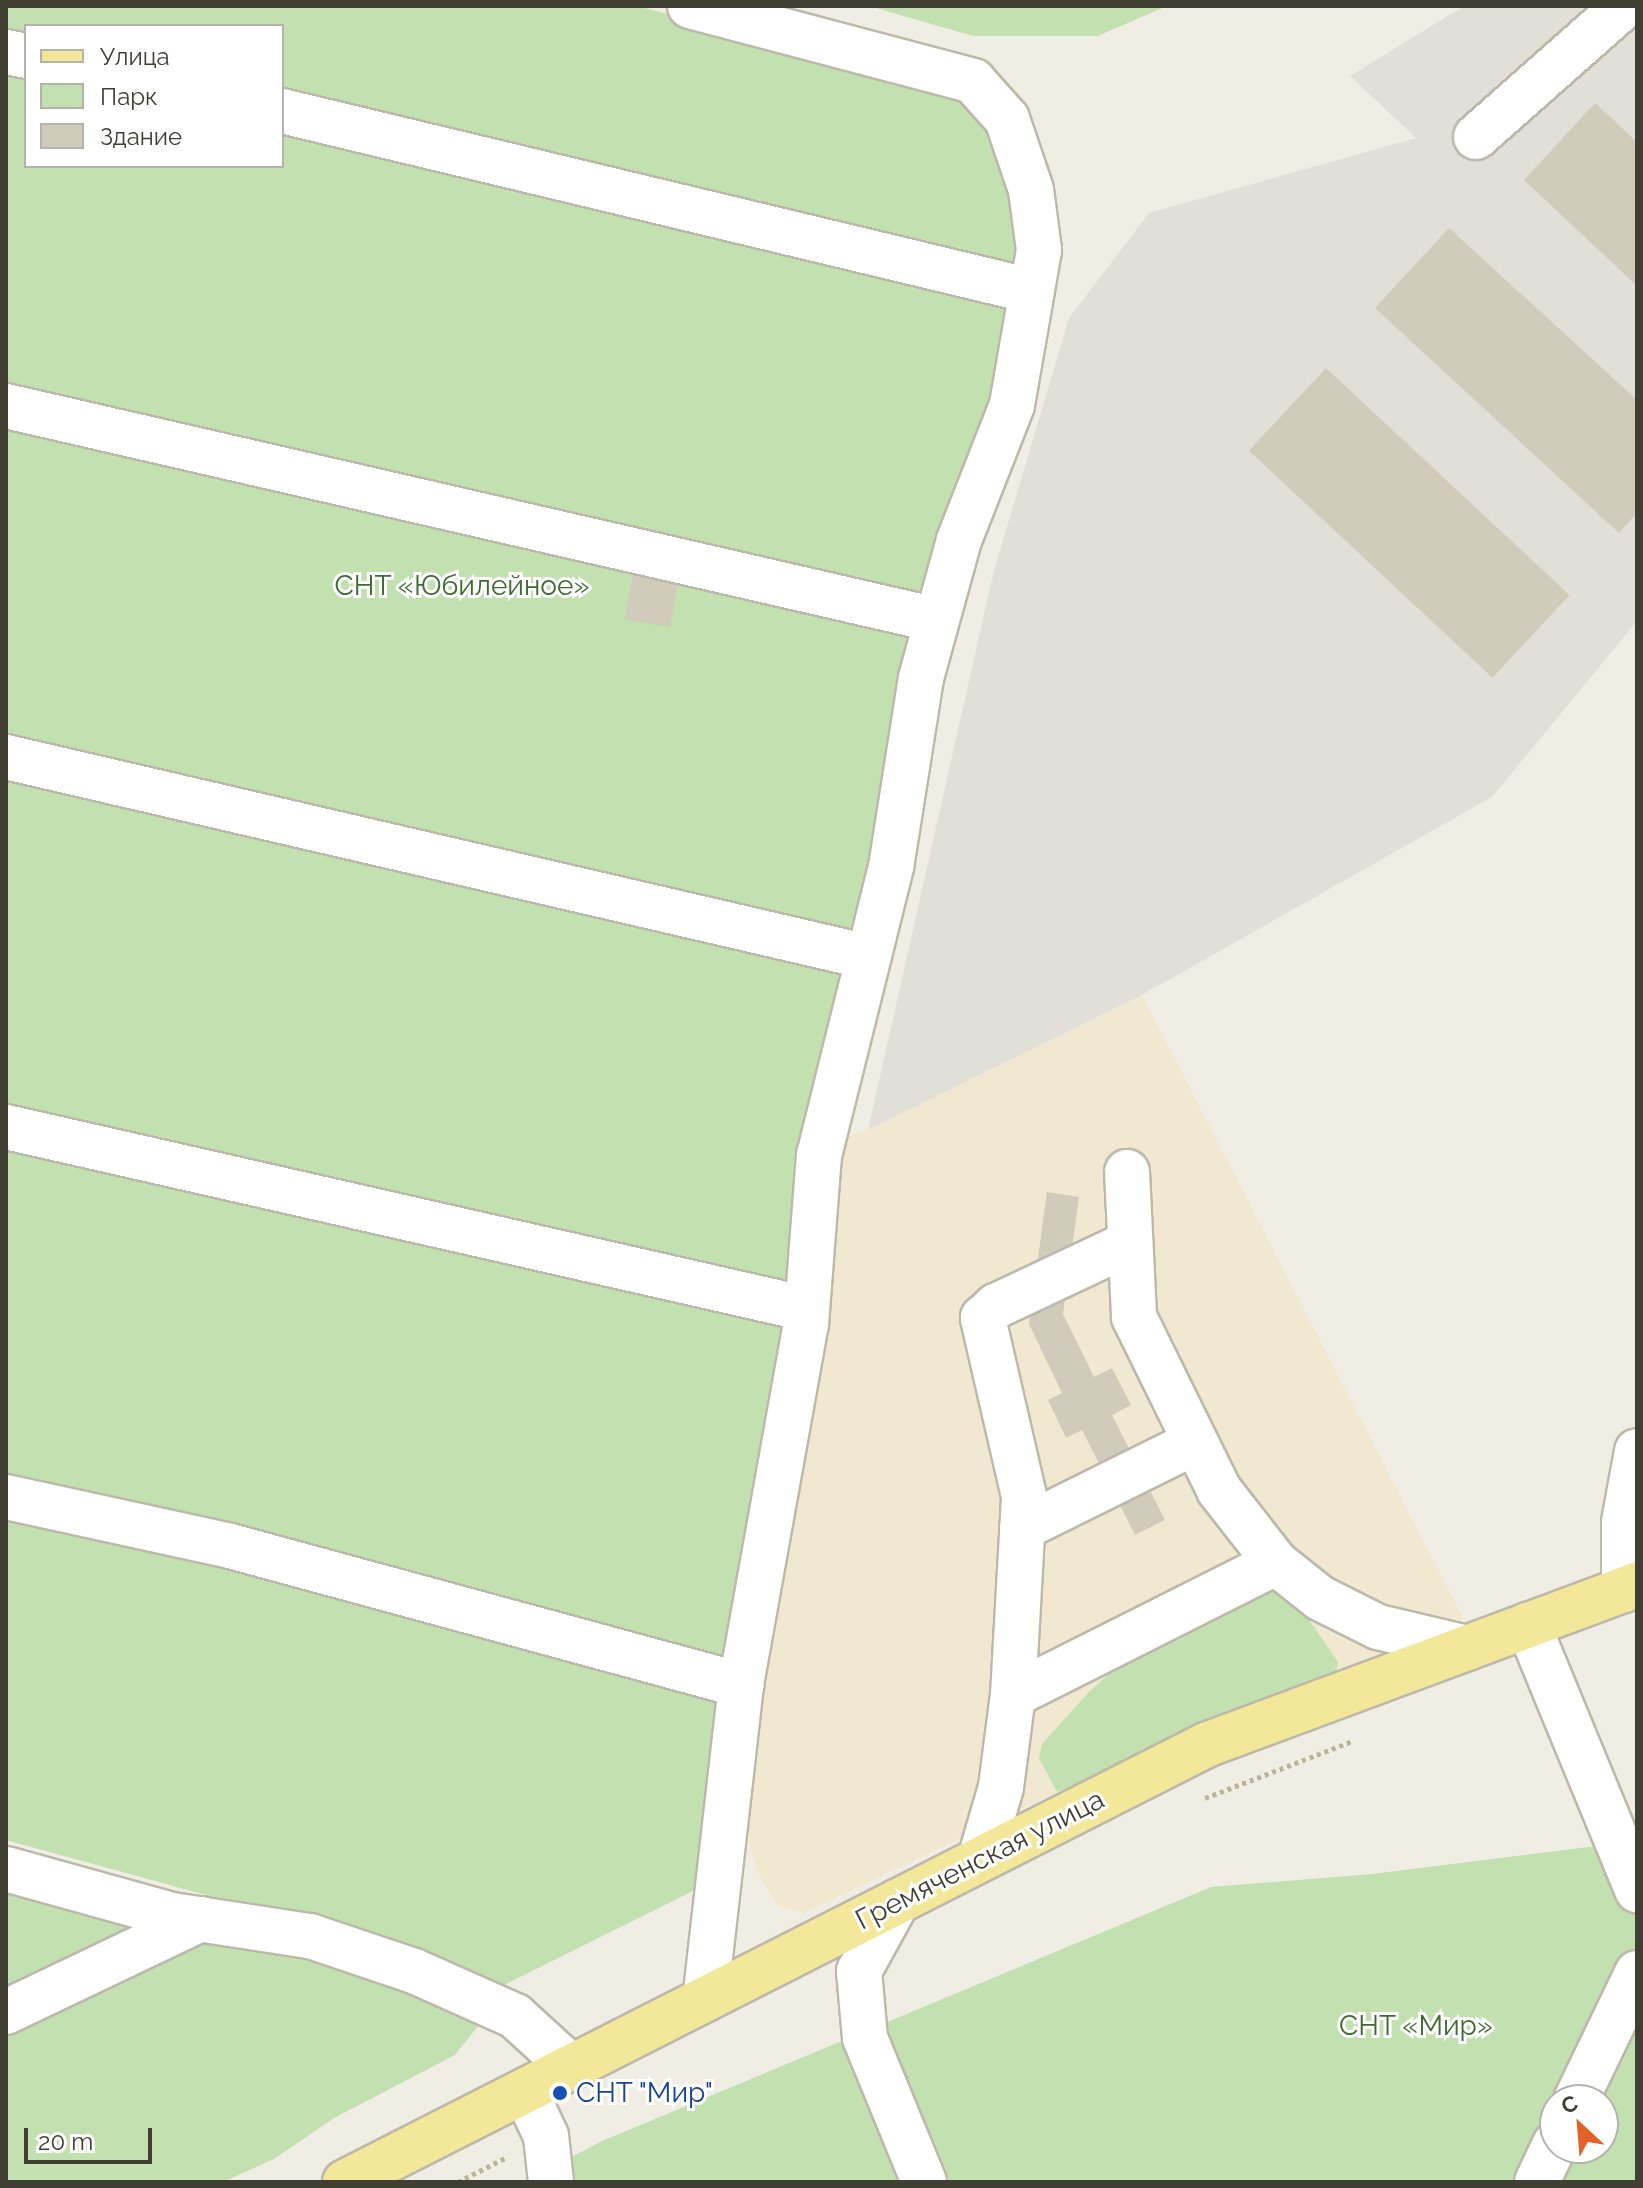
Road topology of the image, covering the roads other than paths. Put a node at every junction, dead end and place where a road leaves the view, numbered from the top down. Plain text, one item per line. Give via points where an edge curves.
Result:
1 (690, 6) edge
2 (1624, 6) edge
3 (284, 111) edge
4 (1476, 137) dead end
5 (1035, 270) junction
6 (6, 406) edge
7 (937, 620) junction
8 (6, 757) edge
9 (868, 957) junction
10 (6, 1127) edge
11 (1127, 1172) dead end
12 (1130, 1243) junction
13 (807, 1309) junction
14 (1195, 1442) junction
15 (1637, 1451) edge
16 (6, 1497) edge
17 (1022, 1528) junction
18 (1276, 1563) junction
19 (1630, 1587) edge
20 (1528, 1625) junction
21 (1467, 1648) junction
22 (741, 1685) junction
23 (1013, 1695) junction
24 (980, 1859) junction
25 (6, 1869) edge
26 (1637, 1890) edge
27 (897, 1902) junction
28 (201, 1919) junction
29 (1637, 1973) edge
30 (705, 1999) junction
31 (6, 2012) edge
32 (571, 2067) junction
33 (1584, 2084) edge
34 (525, 2091) junction
35 (345, 2182) edge
36 (551, 2182) edge
37 (924, 2182) edge

1 - 5 street via 973,81 1007,119 1031,190
2 - 4 street
3 - 5 street via 972,273
5 - 7 street via 1012,405 959,540
6 - 7 street
7 - 9 street via 921,678 891,867
8 - 9 street
9 - 13 street via 819,1155
10 - 13 street
11 - 12 street
12 - 14 street via 1134,1317
12 - 17 street via 996,1306 983,1318 1024,1496
13 - 22 street
14 - 17 street
14 - 18 street via 1219,1490
15 - 19 street via 1624,1522
16 - 22 street via 230,1546
17 - 23 street
18 - 21 street via 1320,1598 1378,1627
18 - 23 street
19 - 20 main road, Гремяченская улица
20 - 21 main road, Гремяченская улица
20 - 26 street
21 - 24 main road, Гремяченская улица via 1206,1745
22 - 30 street
23 - 24 street via 1001,1787
24 - 27 main road, Гремяченская улица
25 - 28 street
27 - 30 main road, Гремяченская улица
27 - 37 street via 859,1971 865,2038
28 - 31 street
28 - 32 street via 310,1936 414,1971 515,2016
29 - 33 street
30 - 32 main road, Гремяченская улица
32 - 34 main road, Гремяченская улица
34 - 35 main road, Гремяченская улица
34 - 36 street via 546,2136

